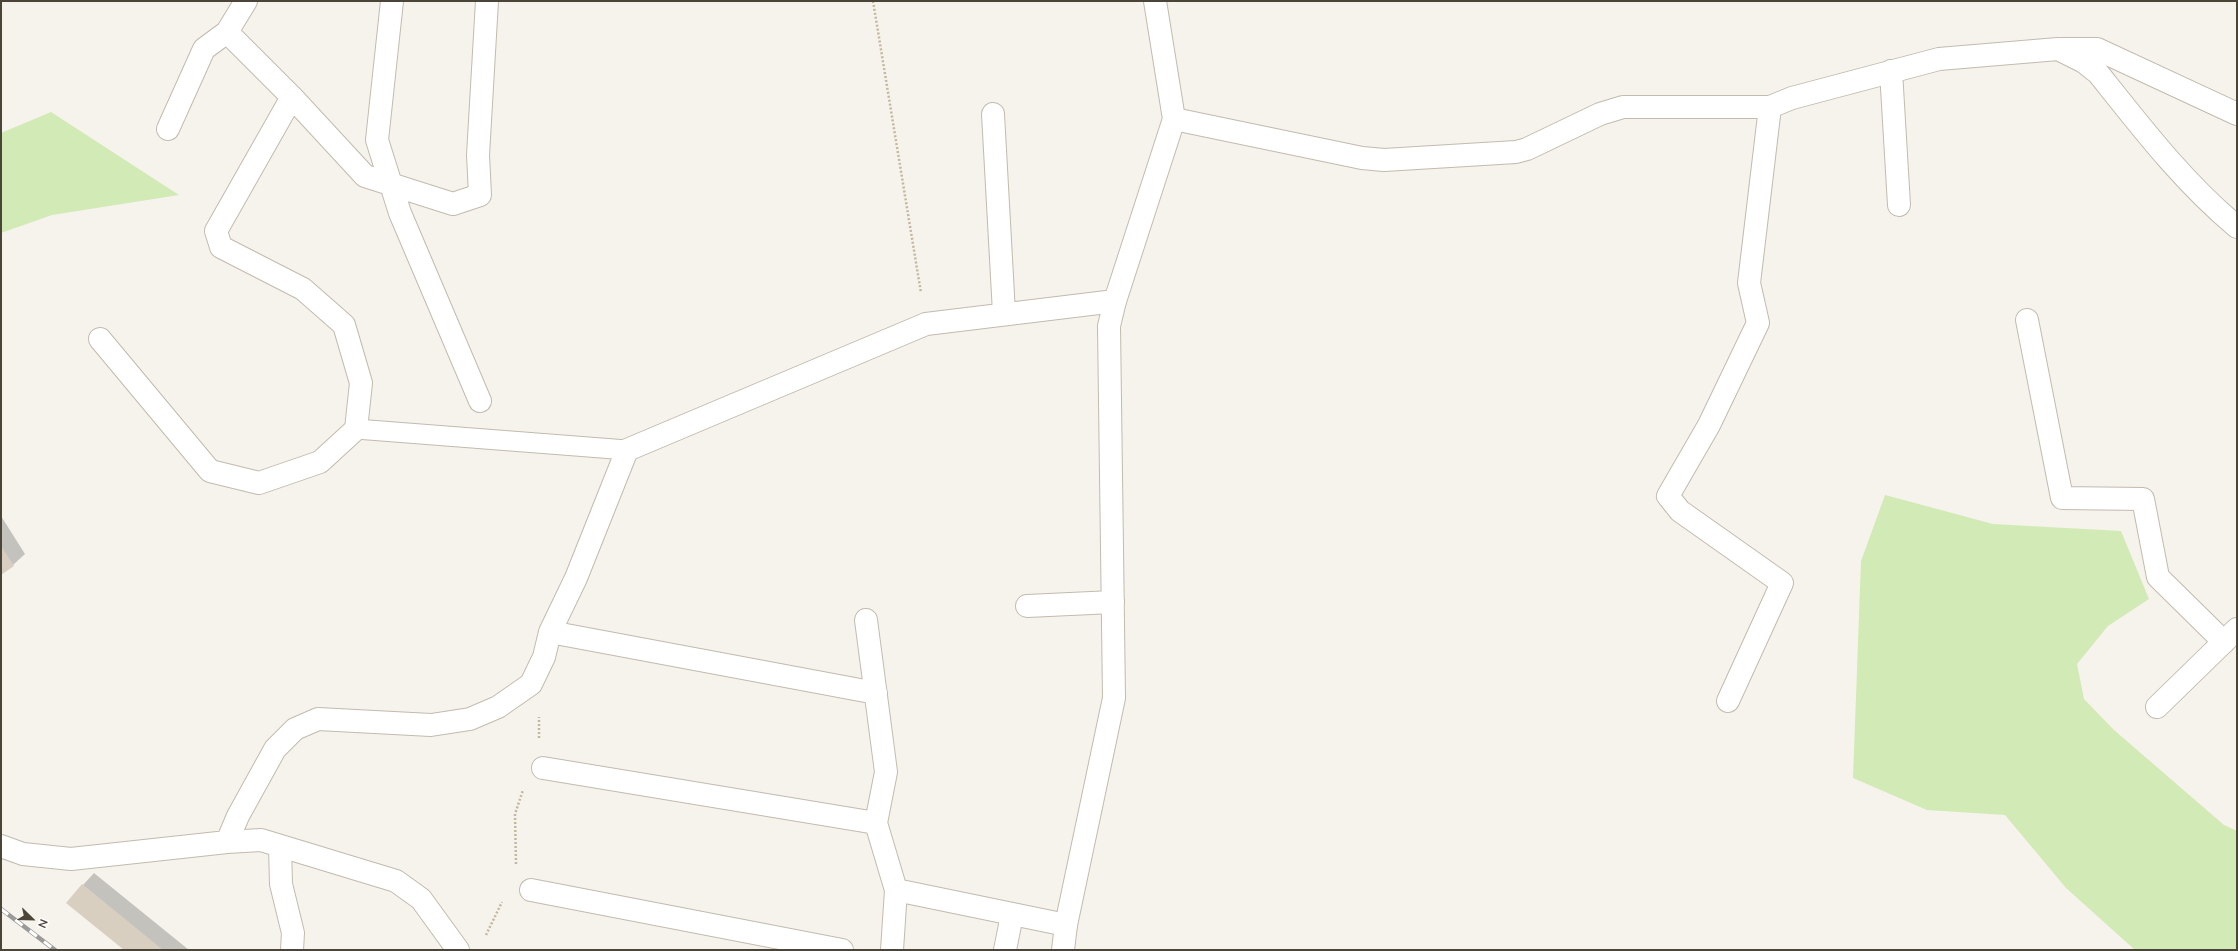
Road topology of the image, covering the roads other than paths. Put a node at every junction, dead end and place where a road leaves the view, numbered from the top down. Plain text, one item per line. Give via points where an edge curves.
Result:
1 (246, 1) edge
2 (392, 1) edge
3 (487, 1) edge
4 (1155, 1) edge
5 (227, 32) junction
6 (2058, 49) junction
7 (1892, 71) junction
8 (292, 97) junction
9 (1770, 107) junction
10 (993, 114) dead end
11 (2237, 114) edge
12 (1174, 119) junction
13 (168, 130) dead end
14 (390, 186) junction
15 (1900, 205) dead end
16 (2237, 227) edge
17 (1114, 301) junction
18 (1004, 313) junction
19 (2027, 320) dead end
20 (100, 339) dead end
21 (480, 401) dead end
22 (356, 429) junction
23 (627, 450) junction
24 (1113, 602) junction
25 (1027, 606) dead end
26 (866, 620) dead end
27 (550, 632) junction
28 (2230, 636) edge
29 (876, 694) junction
30 (1728, 701) dead end
31 (2157, 707) dead end
32 (543, 768) dead end
33 (876, 822) junction
34 (227, 842) junction
35 (1, 846) edge
36 (280, 846) junction
37 (531, 890) dead end
38 (896, 890) junction
39 (1012, 915) junction
40 (1066, 925) junction
41 (292, 950) edge
42 (458, 950) edge
43 (842, 950) edge
44 (892, 950) edge
45 (1005, 950) edge
46 (1063, 950) edge

1 - 5 street
2 - 14 street via 377,140
3 - 14 street via 478,155 480,195 453,204
4 - 12 street
5 - 8 street
5 - 13 street via 204,49
6 - 7 street via 1939,59
6 - 11 street via 2097,49
6 - 16 street via 2098,72 2169,161 2212,206
7 - 9 street via 1792,98
7 - 15 street
8 - 14 street via 366,176
8 - 22 street via 216,232 221,247 302,289 344,325 361,383
9 - 12 street via 1623,107 1600,114 1516,152 1384,160 1362,158
9 - 30 street via 1749,283 1758,323 1709,425 1668,496 1680,511 1782,583
10 - 18 street
12 - 17 street
14 - 21 street
17 - 18 street
17 - 24 street via 1108,326
18 - 23 street via 926,324
19 - 28 street via 2062,498 2143,499 2158,577
20 - 22 street via 210,471 258,482 320,462
22 - 23 lane
23 - 27 street via 576,578
24 - 25 street
24 - 40 street via 1114,698
26 - 29 street
27 - 29 street
27 - 34 street via 544,657 532,684 498,707 470,719 431,725 318,719 295,729 275,749 238,816
28 - 31 street
29 - 33 street via 886,772
32 - 33 street
33 - 38 street
34 - 35 street via 71,858 23,854
34 - 36 street via 261,840
36 - 41 street via 281,884 292,933
36 - 42 street via 396,881 421,899
37 - 43 street
38 - 39 street
38 - 44 street
39 - 40 street
39 - 45 street
40 - 46 street

